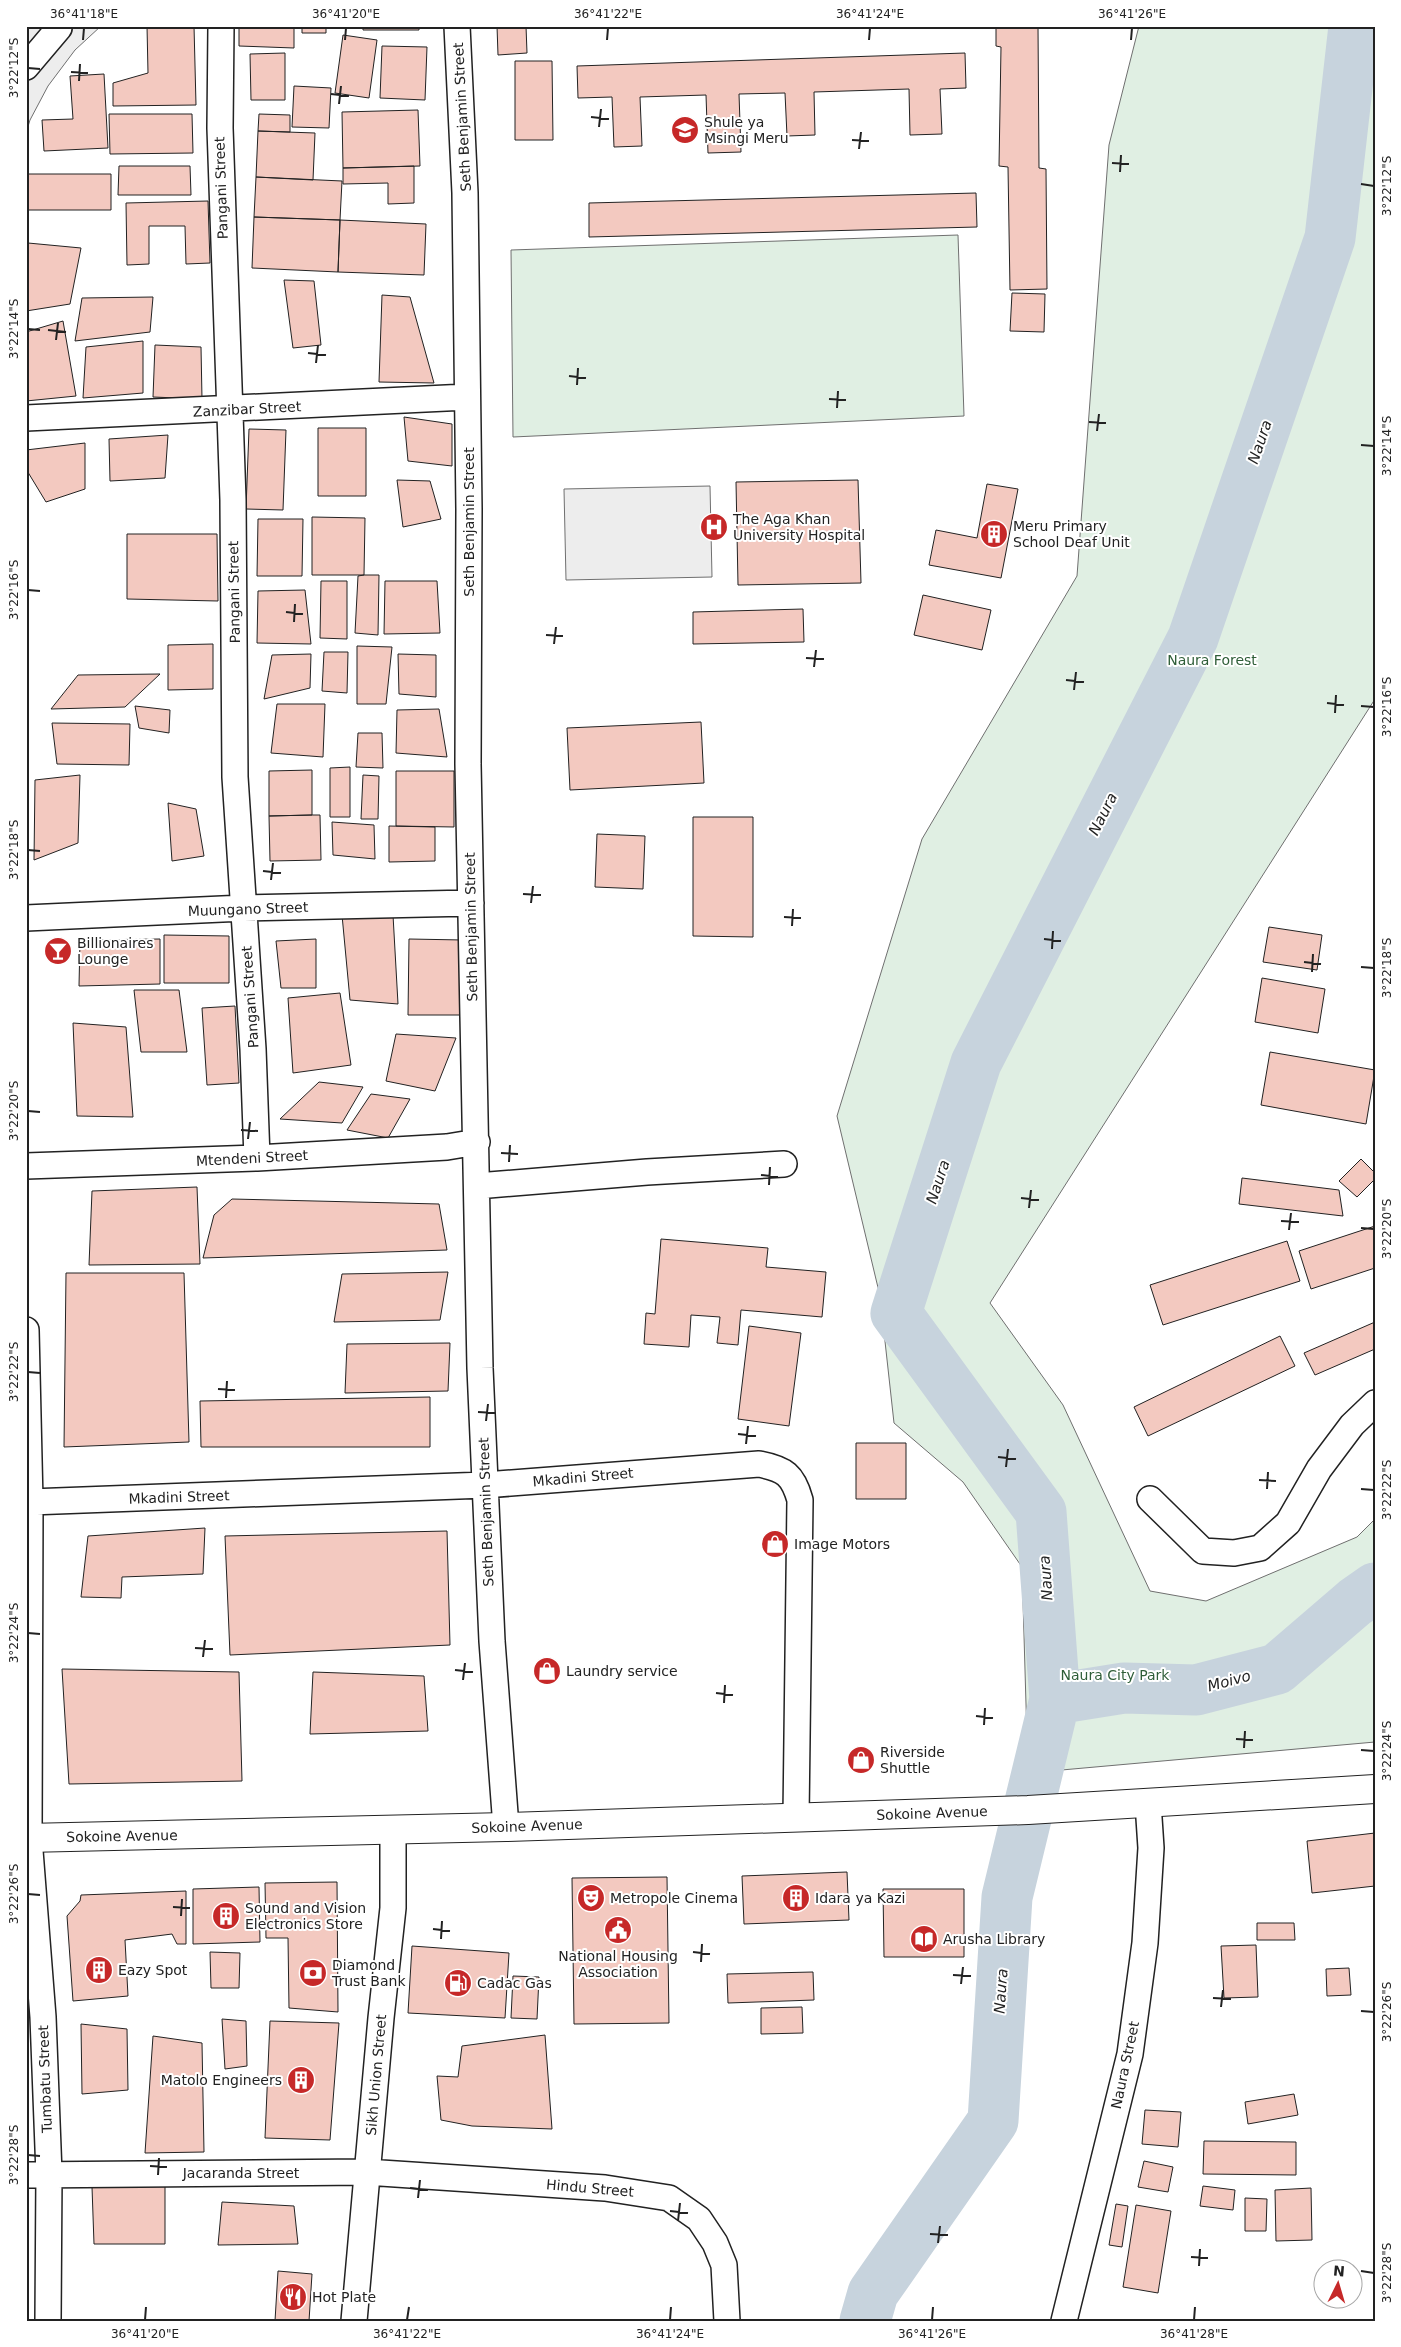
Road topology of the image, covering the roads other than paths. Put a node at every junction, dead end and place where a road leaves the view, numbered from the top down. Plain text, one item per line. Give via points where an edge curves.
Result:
1 (221, 26) edge
2 (457, 26) edge
3 (60, 27) edge
4 (26, 45) edge
5 (26, 67) edge
6 (467, 397) junction
7 (230, 410) junction
8 (26, 418) edge
9 (471, 903) junction
10 (244, 908) junction
11 (26, 918) edge
12 (477, 1142) junction
13 (257, 1158) junction
14 (784, 1164) dead end
15 (26, 1166) edge
16 (477, 1186) junction
17 (26, 1330) edge
18 (1375, 1403) edge
19 (485, 1485) junction
20 (1150, 1499) dead end
21 (30, 1502) junction
22 (1375, 1789) edge
23 (1148, 1803) junction
24 (796, 1817) junction
25 (506, 1827) junction
26 (392, 1829) junction
27 (28, 1838) edge
28 (366, 2172) junction
29 (38, 2175) edge
30 (48, 2321) edge
31 (354, 2321) edge
32 (727, 2321) edge
33 (1064, 2321) edge

1 - 7 street, Pangani Street via 220,128
2 - 6 street, Seth Benjamin Street via 465,193
3 - 4 street
3 - 5 street
6 - 7 street, Zanzibar Street
6 - 9 street, Seth Benjamin Street
7 - 8 street, Zanzibar Street
7 - 10 street, Pangani Street via 235,777
9 - 10 street, Muungano Street
9 - 12 street, Seth Benjamin Street
10 - 11 street, Muungano Street
10 - 13 street, Pangani Street
12 - 13 street, Mtendeni Street via 447,1147
12 - 16 street, Seth Benjamin Street
13 - 15 street, Mtendeni Street
14 - 16 street
16 - 19 street, Seth Benjamin Street
17 - 21 street, Tumbatu Street
18 - 20 street via 1352,1425 1319,1469 1288,1523 1260,1548 1234,1553 1203,1551
19 - 21 street, Mkadini Street
19 - 24 street, Mkadini Street via 759,1464 788,1474 796,1485 800,1500
19 - 25 street, Seth Benjamin Street via 492,1641
21 - 27 street, Tumbatu Street
22 - 23 main road
23 - 24 main road, Sokoine Avenue
23 - 33 street, Naura Street via 1151,1848 1145,1943 1130,2054
24 - 25 main road, Sokoine Avenue
25 - 26 main road, Sokoine Avenue
26 - 27 main road, Sokoine Avenue
26 - 28 street, Sikh Union Street via 393,1908
27 - 29 street, Tumbatu Street via 43,2017
28 - 29 street, Jacaranda Street
28 - 31 street, Sikh Union Street
28 - 32 street, Hindu Street via 605,2188 669,2198 699,2220 715,2243 724,2265
29 - 30 street, Tumbatu Street

